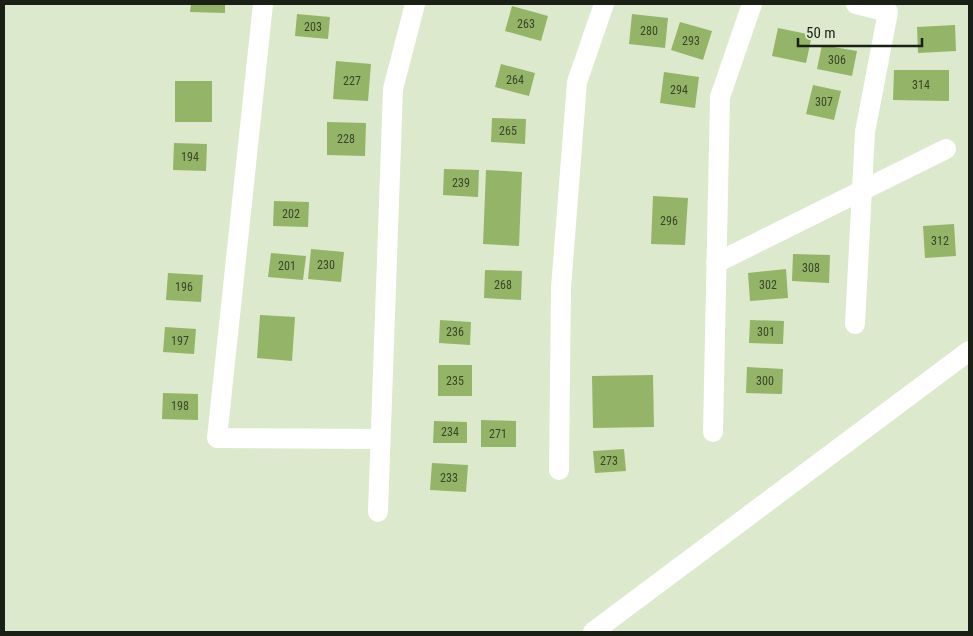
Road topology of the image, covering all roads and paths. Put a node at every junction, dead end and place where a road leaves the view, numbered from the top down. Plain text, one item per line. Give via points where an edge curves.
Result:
1 (263, 4) edge
2 (415, 4) edge
3 (604, 4) edge
4 (752, 4) edge
5 (856, 4) edge
6 (946, 149) dead end
7 (861, 191) junction
8 (716, 263) junction
9 (855, 324) dead end
10 (969, 351) edge
11 (713, 432) dead end
12 (380, 439) junction
13 (559, 470) dead end
14 (378, 512) dead end
15 (593, 632) edge

1 - 12 street via 217,438
2 - 12 street via 393,89
3 - 13 street via 577,82 561,288
4 - 8 street via 720,97
5 - 7 street via 888,12 865,132
6 - 7 street
7 - 8 street
7 - 9 street
8 - 11 street
10 - 15 street
12 - 14 street

